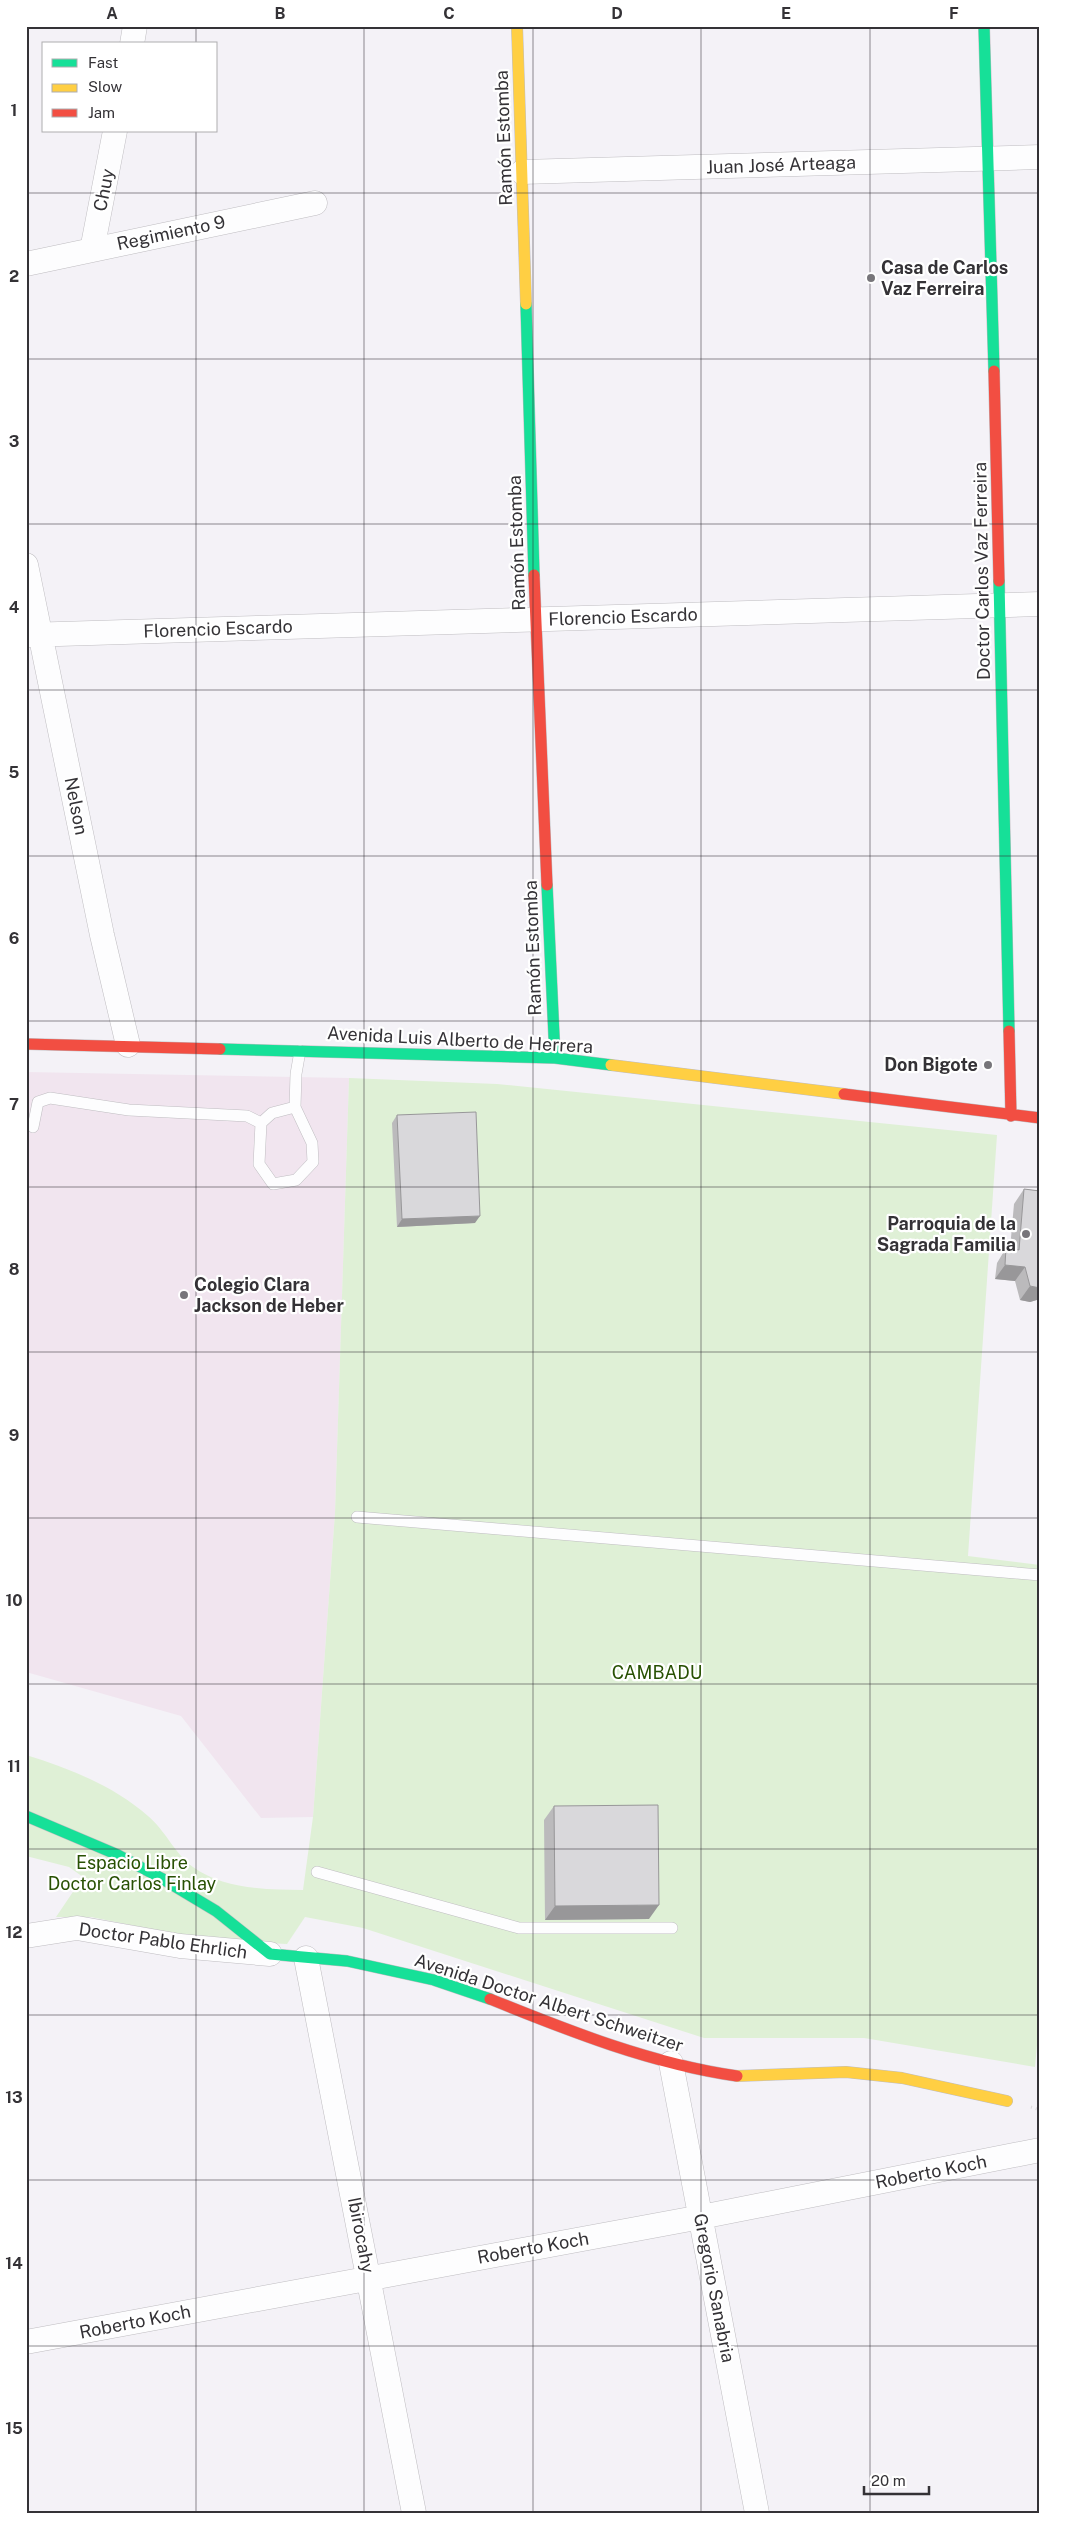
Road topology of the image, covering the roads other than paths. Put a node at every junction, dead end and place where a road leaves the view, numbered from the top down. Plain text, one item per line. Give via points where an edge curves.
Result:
1 (135, 26) edge
2 (517, 26) edge
3 (984, 26) edge
4 (132, 42) edge
5 (115, 132) edge
6 (1040, 157) edge
7 (989, 159) junction
8 (522, 172) junction
9 (315, 203) dead end
10 (92, 250) junction
11 (26, 264) edge
12 (26, 565) edge
13 (1040, 604) edge
14 (1000, 605) junction
15 (537, 619) junction
16 (34, 634) edge
17 (26, 1044) edge
18 (128, 1046) junction
19 (300, 1051) junction
20 (555, 1058) junction
21 (295, 1107) junction
22 (1011, 1116) junction
23 (1040, 1118) edge
24 (261, 1123) junction
25 (33, 1127) dead end
26 (357, 1518) dead end
27 (1040, 1575) edge
28 (26, 1816) edge
29 (317, 1872) dead end
30 (672, 1928) dead end
31 (26, 1936) edge
32 (270, 1954) junction
33 (306, 1958) junction
34 (671, 2063) junction
35 (1007, 2101) dead end
36 (1040, 2150) edge
37 (701, 2218) junction
38 (369, 2277) junction
39 (26, 2342) edge
40 (414, 2513) edge
41 (757, 2513) edge

1 - 4 street
2 - 8 street, Ramón Estomba
3 - 7 street, Doctor Carlos Vaz Ferreira
5 - 10 street, Chuy
6 - 7 street, Juan José Arteaga
7 - 8 street, Juan José Arteaga
7 - 14 street, Doctor Carlos Vaz Ferreira
8 - 15 street, Ramón Estomba
9 - 10 street, Regimiento 9
10 - 11 street, Regimiento 9
12 - 16 street, Nelson
13 - 14 street, Florencio Escardo
14 - 15 street, Florencio Escardo
14 - 22 street, Doctor Carlos Vaz Ferreira
15 - 16 street, Florencio Escardo
15 - 20 street, Ramón Estomba via 538,707
16 - 18 street, Nelson
17 - 18 street, Avenida Luis Alberto de Herrera
18 - 19 street, Avenida Luis Alberto de Herrera
19 - 20 street, Avenida Luis Alberto de Herrera
19 - 21 lane
20 - 22 street, Avenida Luis Alberto de Herrera
21 - 24 lane via 272,1113
21 - 24 lane via 312,1142 313,1162 296,1180 273,1184 259,1164
22 - 23 street, Avenida Luis Alberto de Herrera
24 - 25 lane via 247,1116 129,1110 50,1098 38,1102
26 - 27 lane
28 - 32 street via 118,1855 161,1878 216,1911
29 - 30 lane via 518,1928
31 - 32 street, Doctor Pablo Ehrlich via 77,1928 180,1946
32 - 33 street, Avenida Doctor Albert Schweitzer
33 - 34 street, Avenida Doctor Albert Schweitzer via 347,1961 434,1980 474,1992 554,2025
33 - 38 street, Ibirocahy
34 - 35 street, Avenida Doctor Albert Schweitzer via 740,2076 846,2072 902,2078
34 - 37 street, Gregorio Sanabria
36 - 37 street, Roberto Koch
37 - 38 street, Roberto Koch
37 - 41 street, Gregorio Sanabria
38 - 39 street, Roberto Koch
38 - 40 street, Ibirocahy

